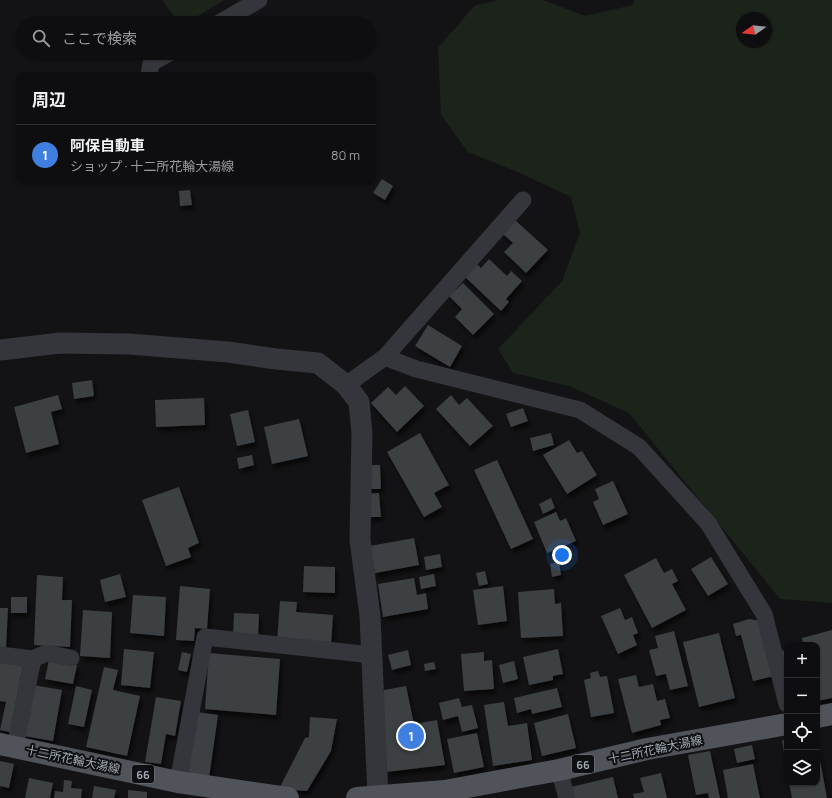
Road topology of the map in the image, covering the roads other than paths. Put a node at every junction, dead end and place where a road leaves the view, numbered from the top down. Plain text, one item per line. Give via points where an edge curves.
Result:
1 (259, 0) edge
2 (232, 16) edge
3 (156, 60) edge
4 (150, 72) edge
5 (523, 200) dead end
6 (0, 350) edge
7 (385, 357) junction
8 (346, 385) junction
9 (372, 655) junction
10 (0, 656) edge
11 (71, 658) dead end
12 (33, 659) junction
13 (784, 692) edge
14 (832, 714) edge
15 (820, 716) edge
16 (784, 725) edge
17 (7, 745) edge
18 (559, 770) junction
19 (178, 782) junction
20 (261, 796) edge
21 (378, 796) junction
22 (288, 798) edge
23 (357, 798) edge
24 (567, 798) edge

1 - 2 street
3 - 4 street via 151,63
5 - 7 street
6 - 8 street via 60,343 128,344 228,352 276,360 318,363
7 - 8 street
7 - 13 street via 416,369 580,410 639,447 708,523 764,614
8 - 9 street via 359,402 362,433 360,540 370,616
9 - 19 street via 205,637
9 - 21 street
10 - 12 street
11 - 12 street via 46,653
12 - 17 street
14 - 15 main road
16 - 18 main road, 十二所花輪大湯線 / 66 via 647,749
17 - 19 main road, 十二所花輪大湯線 / 66
18 - 21 main road, 十二所花輪大湯線 / 66 via 445,791
18 - 24 street
19 - 20 main road, 十二所花輪大湯線 / 66
20 - 22 main road, 十二所花輪大湯線 / 66
21 - 23 main road, 十二所花輪大湯線 / 66

